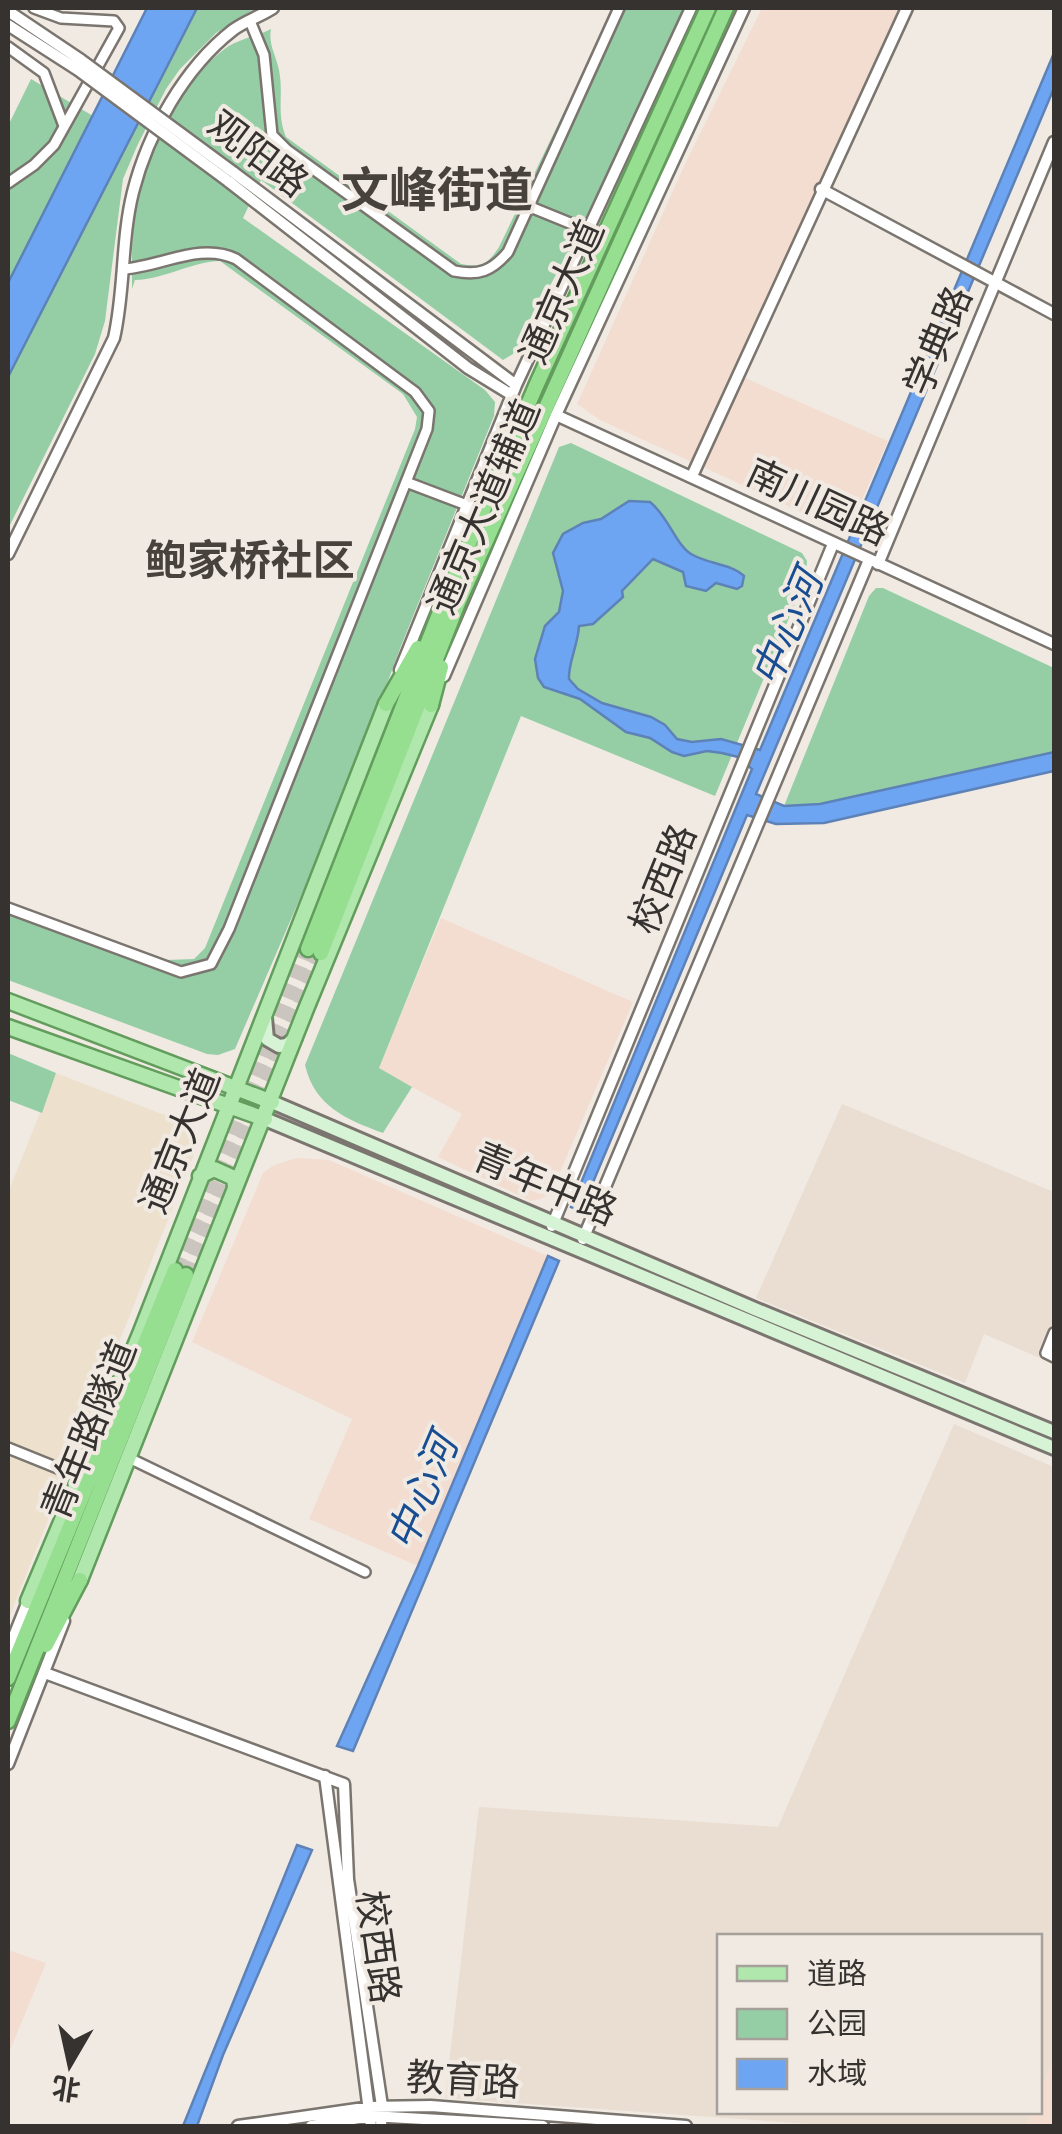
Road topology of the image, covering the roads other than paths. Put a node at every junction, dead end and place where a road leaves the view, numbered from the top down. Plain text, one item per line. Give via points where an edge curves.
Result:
1 (34, 8) edge
2 (273, 8) edge
3 (619, 8) edge
4 (691, 8) edge
5 (706, 8) edge
6 (728, 8) edge
7 (744, 8) edge
8 (907, 8) edge
9 (8, 12) edge
10 (250, 21) junction
11 (8, 25) edge
12 (8, 46) edge
13 (64, 126) junction
14 (1054, 142) edge
15 (230, 176) junction
16 (8, 183) edge
17 (821, 189) junction
18 (528, 206) junction
19 (587, 230) junction
20 (124, 270) junction
21 (996, 284) junction
22 (1054, 314) edge
23 (514, 390) junction
24 (556, 415) junction
25 (692, 476) junction
26 (406, 482) junction
27 (464, 504) junction
28 (837, 546) junction
29 (8, 554) edge
30 (870, 560) junction
31 (451, 604) junction
32 (1054, 644) edge
33 (386, 704) junction
34 (432, 705) junction
35 (8, 908) edge
36 (314, 951) tunnel mouth
37 (8, 1001) edge
38 (265, 1018) junction
39 (8, 1027) edge
40 (295, 1038) junction
41 (236, 1087) junction
42 (272, 1102) junction
43 (228, 1106) junction
44 (265, 1119) junction
45 (200, 1176) junction
46 (235, 1187) junction
47 (551, 1230) junction
48 (581, 1242) junction
49 (1054, 1332) edge
50 (1054, 1357) edge
51 (1054, 1432) edge
52 (8, 1448) edge
53 (1054, 1448) edge
54 (129, 1458) junction
55 (80, 1477) junction
56 (365, 1572) dead end
57 (80, 1580) junction
58 (28, 1601) junction
59 (8, 1651) edge
60 (8, 1666) edge
61 (45, 1672) junction
62 (8, 1678) edge
63 (8, 1721) edge
64 (8, 1764) edge
65 (324, 1776) junction
66 (376, 2117) edge
67 (238, 2126) edge
68 (311, 2126) edge
69 (543, 2126) edge
70 (686, 2126) edge

1 - 13 street via 61,18 114,20 119,28
2 - 10 street
3 - 18 street
4 - 19 street, 通京大道辅道
5 - 31 highway, 通京大道 via 536,386
6 - 31 highway, 通京大道
7 - 24 street, 通京大道辅道
8 - 17 street
9 - 15 street, 观阳路, bridge
10 - 18 street via 264,55 272,135 454,271 486,272 498,264
10 - 20 street via 184,80 146,154 132,194
11 - 15 street, 观阳路, bridge
12 - 13 street via 44,73
13 - 16 street via 44,155
14 - 21 street, 学典路
15 - 23 street, 观阳路
17 - 21 street
17 - 25 street
18 - 19 street
19 - 23 street, 通京大道辅道
20 - 26 street via 220,251 416,392 429,411
20 - 29 street via 114,338
21 - 22 street
21 - 30 street, 学典路
23 - 27 street, 通京大道辅道
24 - 25 street, 南川园路
24 - 34 street, 通京大道辅道
25 - 28 street, 南川园路
26 - 27 street
26 - 35 street via 211,964 181,972
27 - 33 street, 通京大道辅道
28 - 30 street, 南川园路
28 - 47 street, 校西路
30 - 32 street, 南川园路
30 - 48 street, 校西路
31 - 33 highway
31 - 34 highway
31 - 36 highway
33 - 38 main road, 通京大道
34 - 40 main road, 通京大道
37 - 41 main road, 青年中路
38 - 40 main road via 274,1045
38 - 41 main road, 通京大道
39 - 43 main road, 青年中路
40 - 42 main road, 通京大道
41 - 42 main road, 青年中路
41 - 43 main road, 通京大道
42 - 44 main road, 通京大道
42 - 47 main road, 青年中路
43 - 44 main road, 青年中路
43 - 45 main road, 通京大道
44 - 46 main road, 通京大道
44 - 47 main road, 青年中路
45 - 46 main road via 226,1172
45 - 55 main road, 通京大道
46 - 54 main road, 通京大道
47 - 48 main road, 青年中路
48 - 51 main road, 青年中路
48 - 53 main road, 青年中路 via 822,1354
49 - 50 street via 1046,1353
52 - 55 street
54 - 56 street
54 - 57 main road, 通京大道
55 - 58 main road, 通京大道
57 - 61 street
57 - 63 highway
58 - 59 street
58 - 60 highway
61 - 64 street
61 - 65 street
62 - 63 highway, 青年路隧道 via 180,1272
65 - 66 street, 校西路
65 - 66 street, 校西路 via 344,1784 348,1879
66 - 67 street, 教育路
66 - 68 street, 教育路
66 - 69 street, 教育路
66 - 70 street, 教育路 via 484,2108

